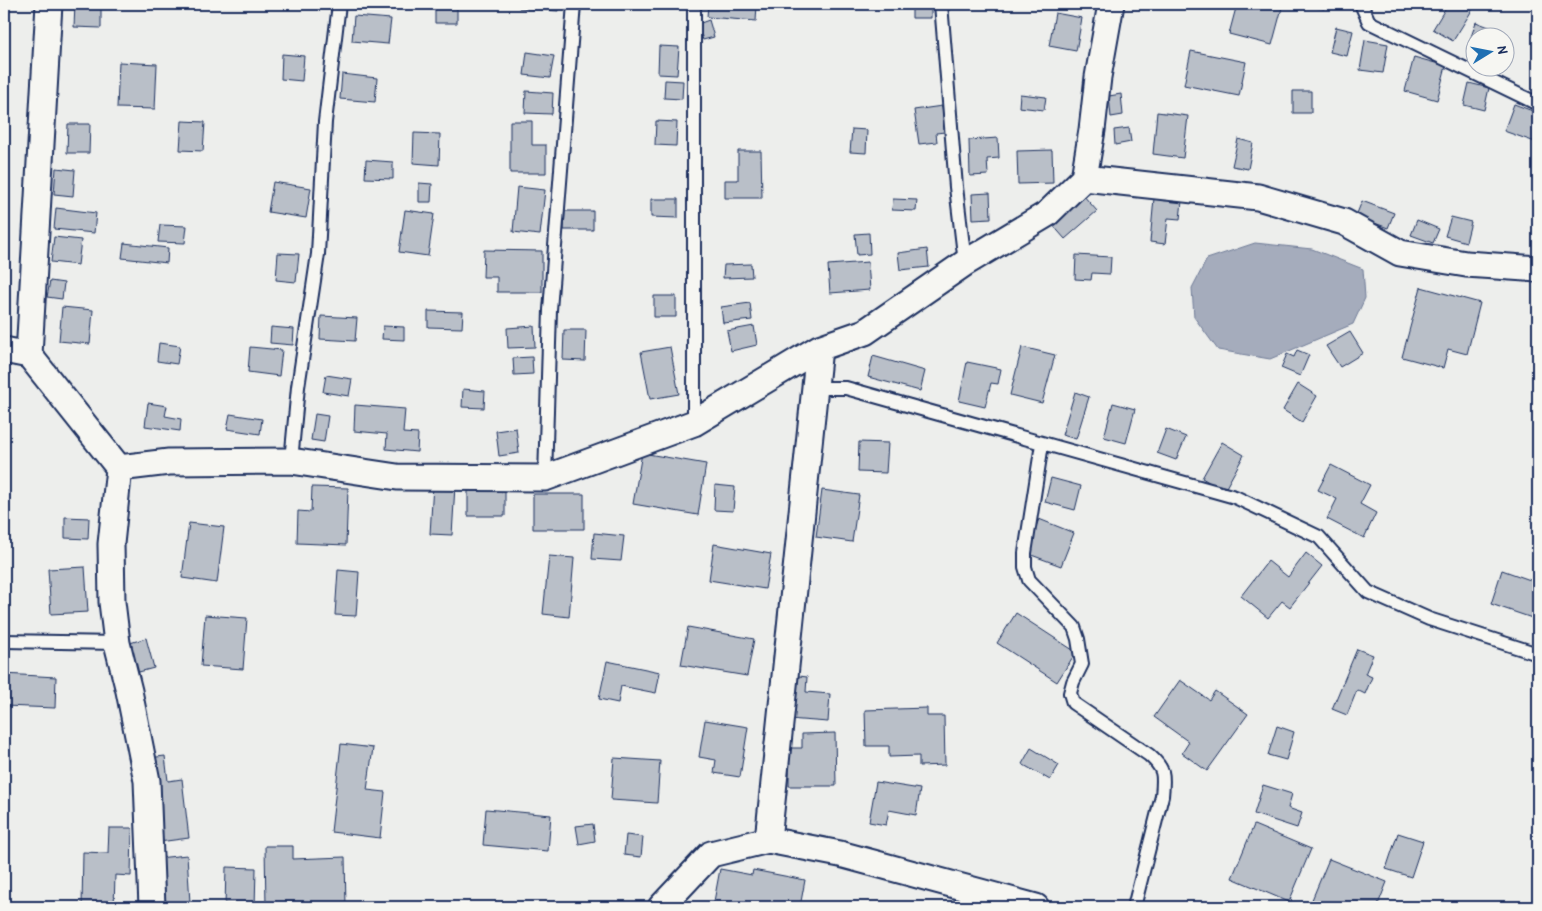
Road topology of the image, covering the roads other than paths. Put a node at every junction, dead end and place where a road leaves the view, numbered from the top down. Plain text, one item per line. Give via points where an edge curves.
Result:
1 (49, 4) edge
2 (339, 4) edge
3 (574, 4) edge
4 (694, 4) edge
5 (941, 4) edge
6 (1111, 4) edge
7 (1361, 4) edge
8 (1538, 104) edge
9 (1084, 178) junction
10 (965, 263) junction
11 (1538, 270) edge
12 (819, 348) junction
13 (4, 350) edge
14 (29, 356) junction
15 (814, 388) junction
16 (694, 423) junction
17 (1042, 444) junction
18 (291, 461) junction
19 (118, 468) junction
20 (545, 478) junction
21 (4, 641) edge
22 (117, 643) junction
23 (1538, 654) edge
24 (768, 840) junction
25 (152, 907) edge
26 (661, 907) edge
27 (1036, 907) edge
28 (1134, 907) edge

1 - 14 street
2 - 18 lane via 325,122 318,254 298,387
3 - 20 lane via 550,310
4 - 16 lane
5 - 10 lane
6 - 9 street
7 - 8 lane via 1369,22
9 - 10 street via 1047,214
9 - 11 street via 1258,197 1344,222 1400,253 1466,264
10 - 12 street via 865,332
12 - 15 street
12 - 16 street
13 - 14 street
14 - 19 street
15 - 17 lane via 846,388
15 - 24 street
16 - 20 street
17 - 23 lane via 1235,497 1319,538 1368,592 1429,619
17 - 28 lane via 1025,553 1028,580 1074,627 1082,664 1070,693 1073,703 1149,755 1160,765 1164,778
18 - 19 street via 169,462
18 - 20 street via 398,476
19 - 22 street via 111,544 112,602
21 - 22 lane
22 - 25 street via 146,780
24 - 26 street via 711,854
24 - 27 street via 840,854

